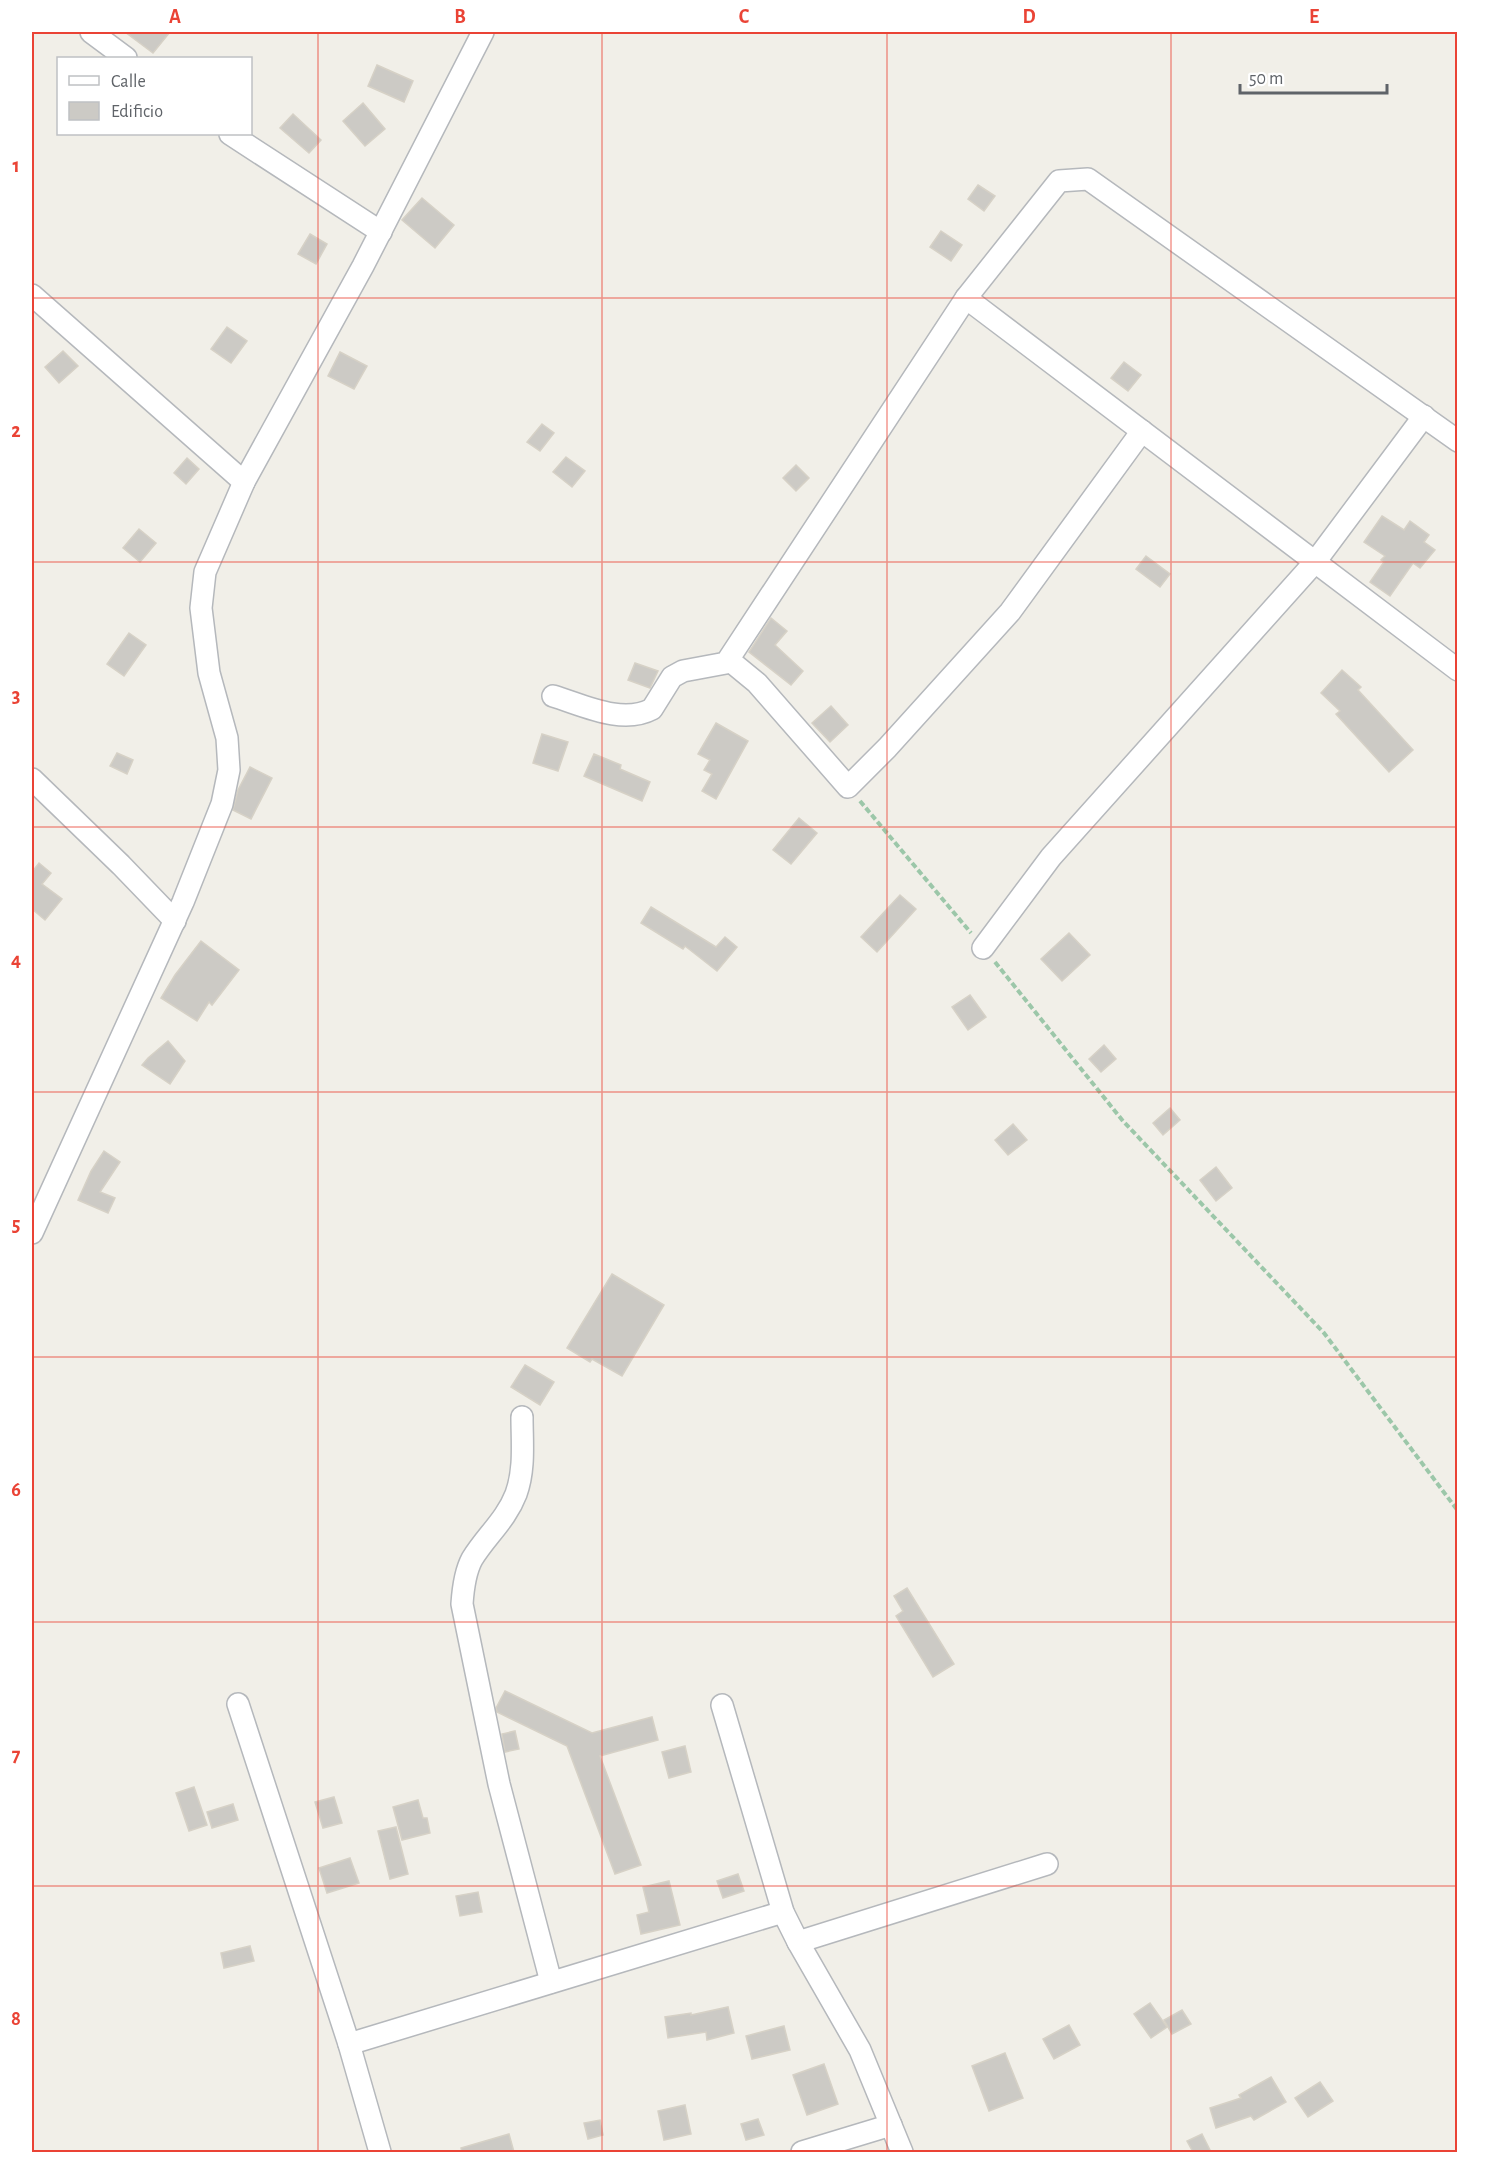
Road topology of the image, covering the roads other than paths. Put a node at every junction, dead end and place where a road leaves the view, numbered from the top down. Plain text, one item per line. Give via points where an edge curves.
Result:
1 (91, 32) edge
2 (483, 32) edge
3 (125, 57) edge
4 (232, 135) edge
5 (381, 232) junction
6 (32, 295) edge
7 (966, 298) junction
8 (1424, 416) junction
9 (1142, 431) junction
10 (1458, 441) edge
11 (244, 482) junction
12 (1315, 562) junction
13 (729, 660) junction
14 (1458, 670) edge
15 (553, 696) dead end
16 (32, 779) edge
17 (175, 921) junction
18 (983, 948) road end
19 (32, 1233) edge
20 (522, 1417) dead end
21 (238, 1704) dead end
22 (722, 1705) dead end
23 (1047, 1864) dead end
24 (783, 1912) junction
25 (798, 1942) junction
26 (551, 1982) junction
27 (349, 2044) junction
28 (891, 2125) junction
29 (380, 2152) edge
30 (802, 2152) edge
31 (902, 2152) edge

1 - 3 street
2 - 5 street
4 - 5 street
5 - 11 street
6 - 11 street
7 - 8 street via 1059,181 1088,179
7 - 9 street
7 - 13 street
8 - 10 street
8 - 12 street
9 - 12 street
9 - 13 street via 1010,612 848,787 757,683
11 - 17 street via 205,572 201,608 209,674 227,738 229,770 222,804
12 - 14 street
12 - 18 street via 1051,857
13 - 15 street via 672,677 652,709 636,714 613,715
16 - 17 street
17 - 19 street
20 - 26 street via 523,1468 516,1495 498,1528 472,1560 462,1604 499,1784
21 - 27 street
22 - 24 street
23 - 25 street
24 - 25 street
24 - 26 street
25 - 28 street via 860,2050
26 - 27 street
27 - 29 street
28 - 30 street
28 - 31 street

